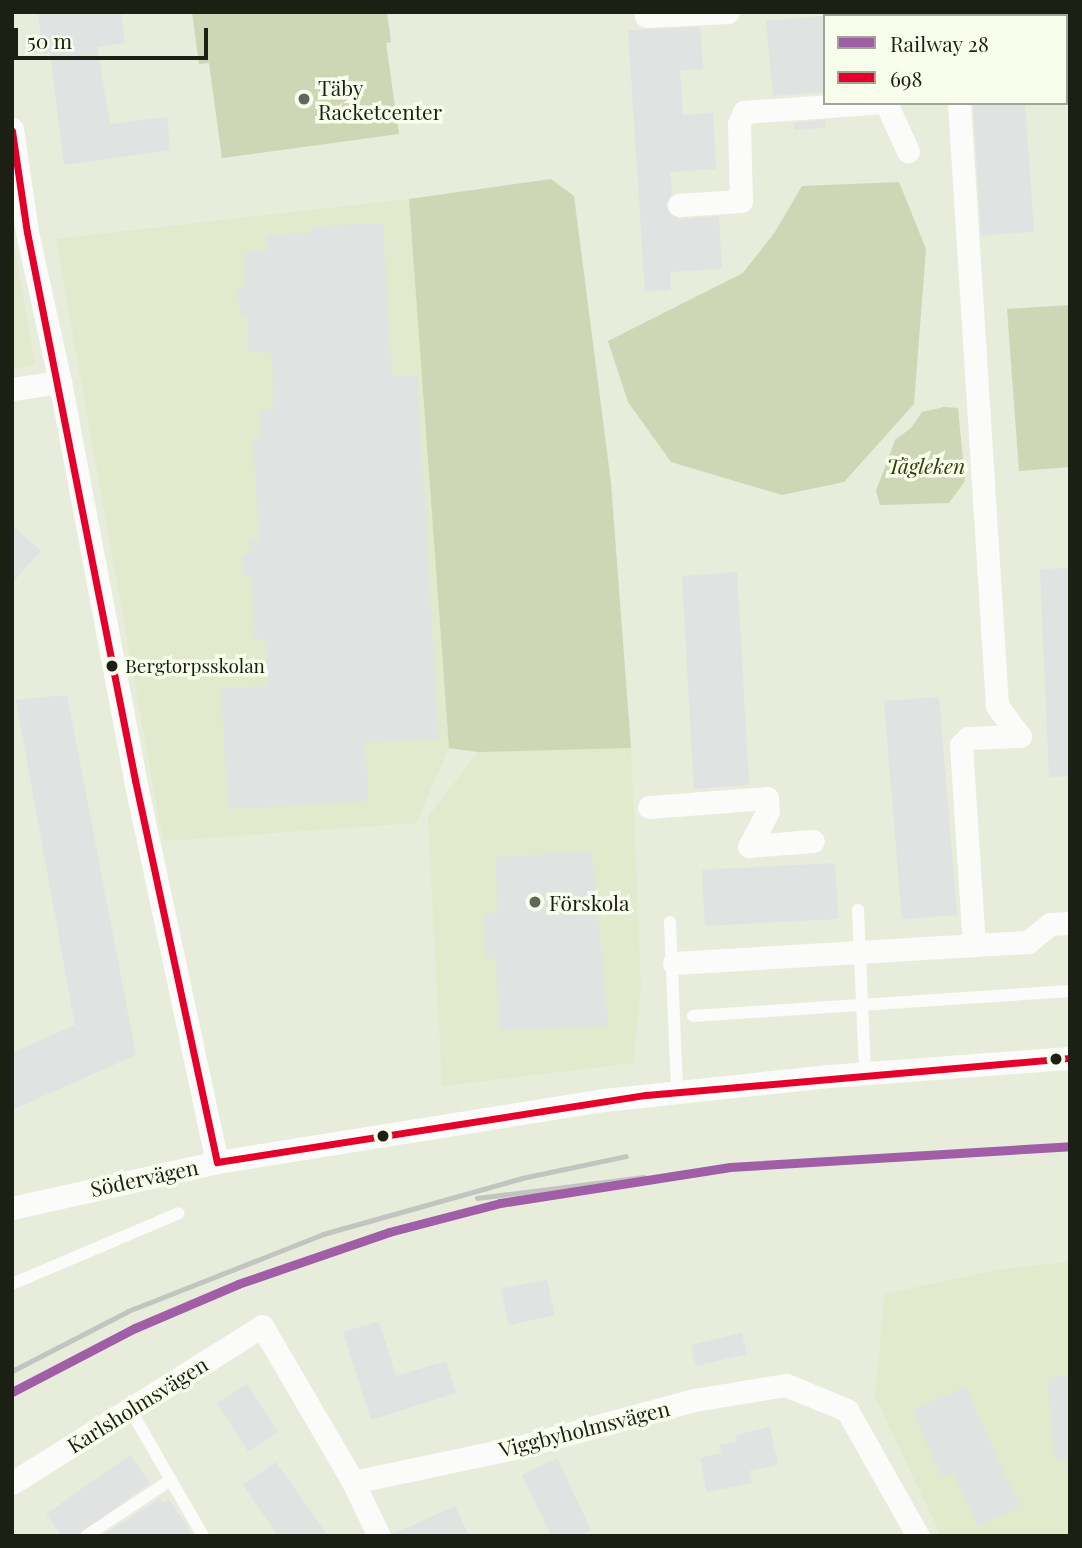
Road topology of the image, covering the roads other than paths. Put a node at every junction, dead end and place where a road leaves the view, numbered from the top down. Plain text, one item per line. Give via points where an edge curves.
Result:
1 (728, 12) edge
2 (646, 16) dead end
3 (844, 105) edge
4 (887, 105) edge
5 (959, 105) edge
6 (12, 129) edge
7 (908, 151) dead end
8 (679, 205) dead end
9 (60, 382) junction
10 (12, 389) edge
11 (649, 807) dead end
12 (813, 841) dead end
13 (858, 910) dead end
14 (670, 922) dead end
15 (1070, 923) edge
16 (974, 946) junction
17 (858, 952) junction
18 (674, 962) junction
19 (1070, 991) edge
20 (861, 1004) junction
21 (693, 1016) dead end
22 (1070, 1058) edge
23 (865, 1073) junction
24 (677, 1091) junction
25 (217, 1162) junction
26 (12, 1208) edge
27 (178, 1213) dead end
28 (12, 1284) edge
29 (130, 1409) junction
30 (171, 1480) junction
31 (353, 1482) junction
32 (12, 1483) edge
33 (86, 1536) edge
34 (203, 1536) edge
35 (379, 1536) edge
36 (918, 1536) edge

1 - 2 street
3 - 8 street via 744,112 739,124 741,201
4 - 7 street
5 - 16 street via 997,706 1020,736 968,738 961,745
6 - 9 street via 27,232
9 - 10 street
9 - 25 street via 135,780
11 - 12 street via 768,798 768,811 750,846
13 - 17 lane
14 - 18 lane
15 - 16 street via 1051,924 1028,942
16 - 17 street
17 - 18 street
17 - 20 lane
18 - 24 lane
19 - 20 lane
20 - 21 lane
20 - 23 lane
22 - 23 street, Södervägen
23 - 24 street, Södervägen
24 - 25 street, Södervägen
25 - 26 street, Södervägen
27 - 28 lane
29 - 30 lane
29 - 31 street, Karlsholmsvägen via 262,1326
29 - 32 street, Karlsholmsvägen
30 - 33 lane
30 - 34 lane
31 - 35 street
31 - 36 street, Viggbyholmsvägen via 519,1447 745,1389 786,1385 847,1410

